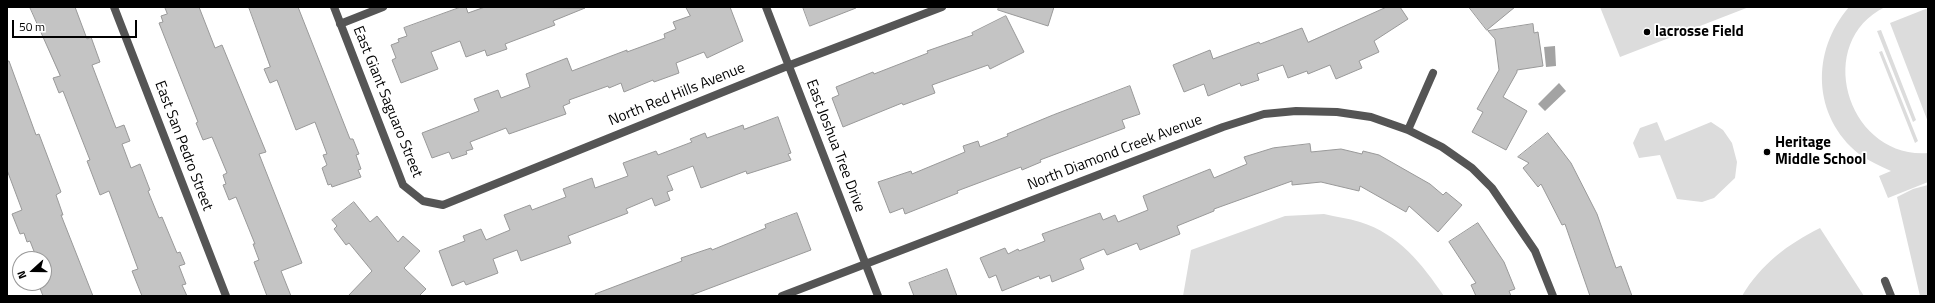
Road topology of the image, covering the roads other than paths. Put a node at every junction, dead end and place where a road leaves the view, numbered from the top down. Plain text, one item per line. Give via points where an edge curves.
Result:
1 (114, 7) edge
2 (334, 7) edge
3 (383, 7) edge
4 (766, 7) edge
5 (942, 7) edge
6 (340, 24) junction
7 (790, 65) junction
8 (1433, 73) dead end
9 (1408, 130) junction
10 (423, 201) joint
11 (865, 264) junction
12 (1885, 281) dead end
13 (226, 296) edge
14 (782, 296) edge
15 (878, 296) edge
16 (1554, 296) edge
17 (1891, 296) edge

1 - 13 street, East San Pedro Street
2 - 6 street, East Giant Saguaro Street
3 - 6 street
4 - 7 street, East Joshua Tree Drive
5 - 7 street, North Red Hills Avenue
6 - 10 street, East Giant Saguaro Street via 403,185
7 - 10 street, North Red Hills Avenue via 443,205
7 - 11 street, East Joshua Tree Drive
8 - 9 street
9 - 11 street, North Diamond Creek Avenue via 1371,117 1338,112 1296,111 1264,114 1223,127
9 - 16 street, North Diamond Creek Avenue via 1442,146 1472,168 1492,188 1535,251
11 - 14 street, North Diamond Creek Avenue
11 - 15 street, East Joshua Tree Drive
12 - 17 street

